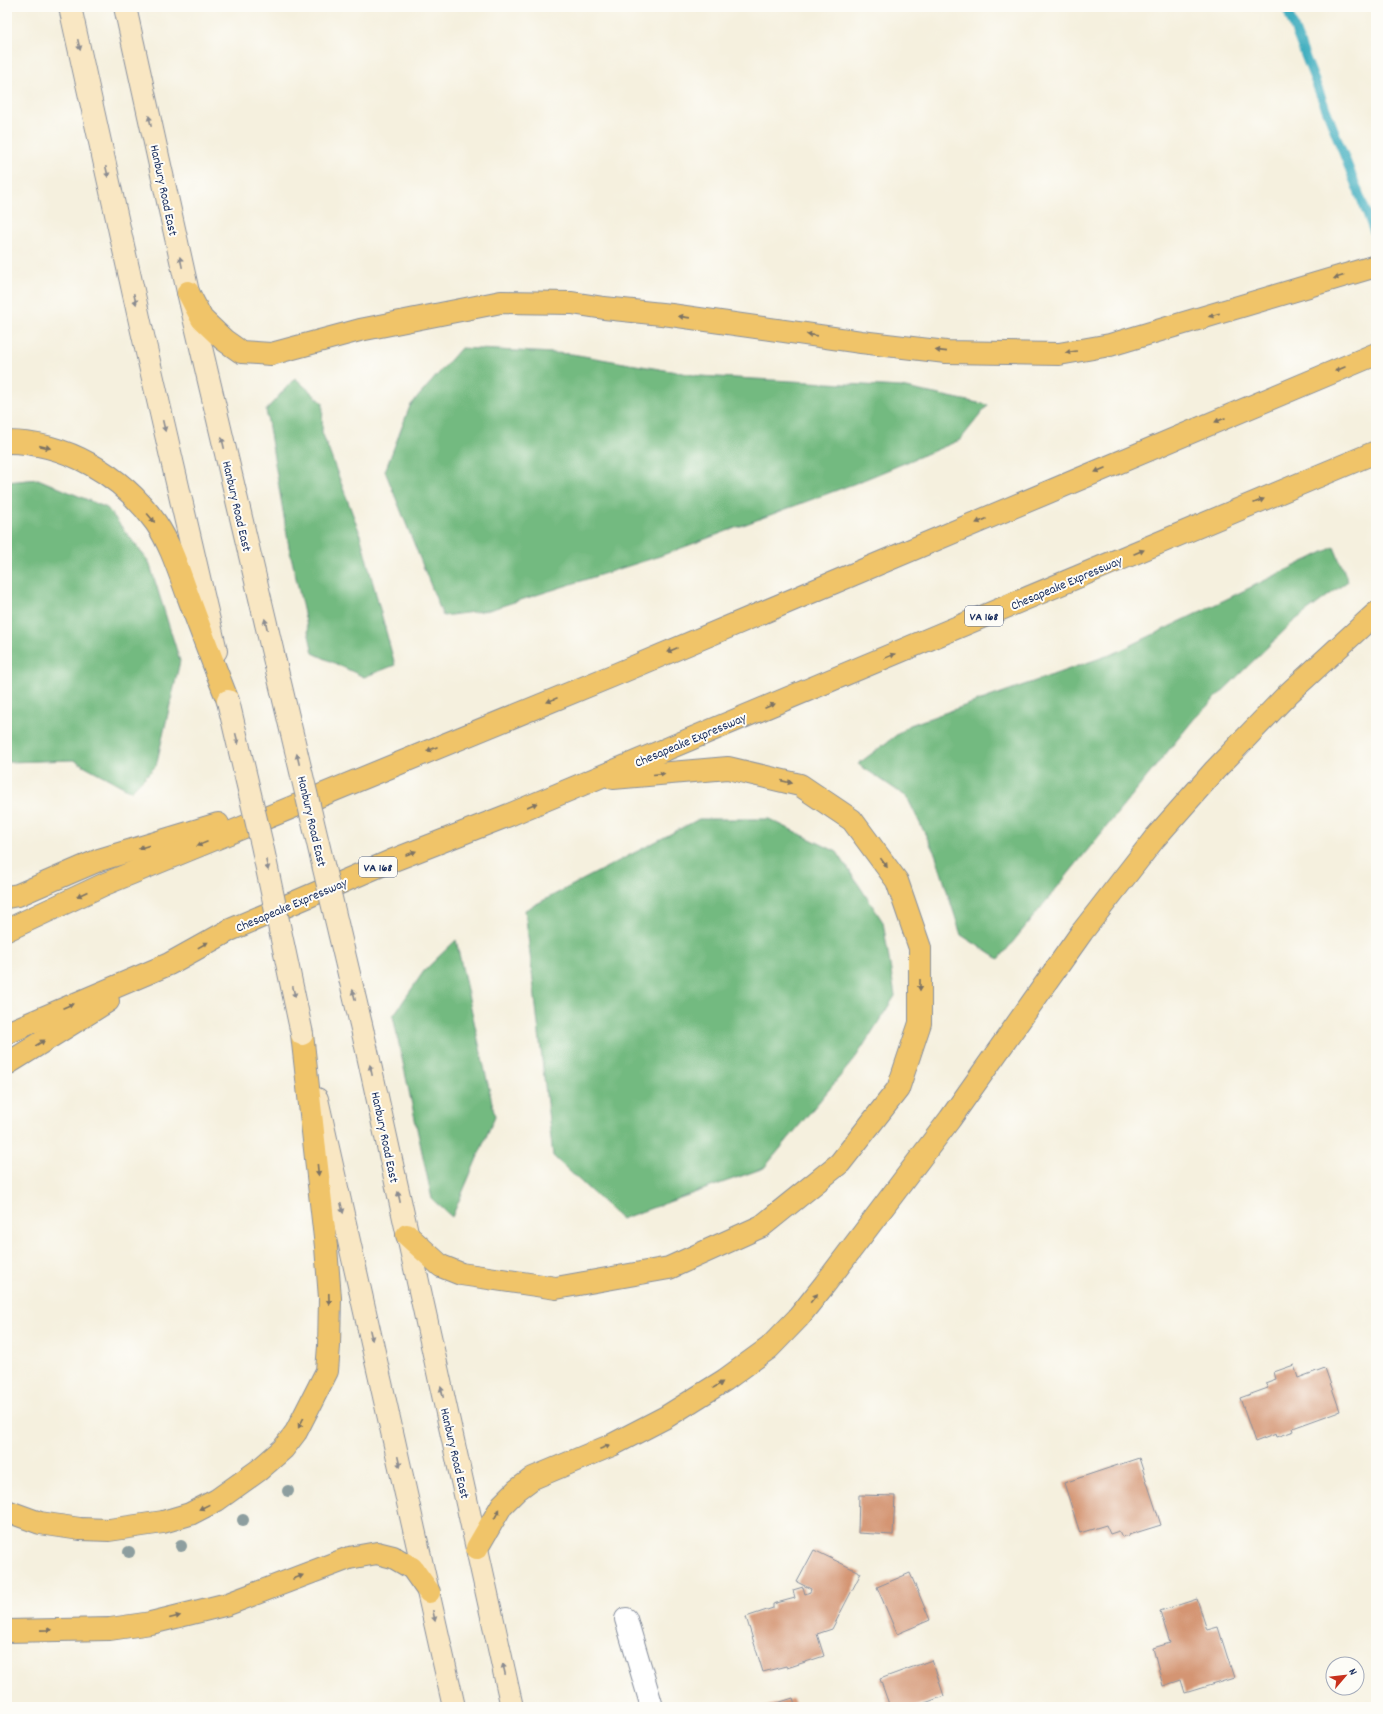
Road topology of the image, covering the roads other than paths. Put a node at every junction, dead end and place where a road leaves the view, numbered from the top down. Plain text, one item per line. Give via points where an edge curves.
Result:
1 (70, 7) edge
2 (125, 7) edge
3 (1376, 266) edge
4 (188, 292) junction
5 (1376, 354) edge
6 (7, 442) edge
7 (1376, 452) edge
8 (1376, 613) edge
9 (228, 701) junction
10 (592, 780) junction
11 (355, 782) junction
12 (7, 897) edge
13 (7, 930) edge
14 (169, 964) junction
15 (7, 1033) edge
16 (302, 1034) junction
17 (7, 1064) edge
18 (407, 1235) junction
19 (7, 1511) edge
20 (477, 1548) junction
21 (429, 1592) junction
22 (626, 1619) dead end
23 (7, 1631) edge
24 (454, 1707) edge
25 (512, 1707) edge
26 (652, 1707) edge

1 -> 9 main road
4 -> 2 main road, Hanbury Road East
3 -> 4 highway via 1110,345 1059,354 946,352 572,303 501,302 360,330 270,354 241,352 202,319
18 -> 4 main road, Hanbury Road East, bridge via 363,1033
5 -> 11 highway
6 -> 9 highway via 26,442 57,449 113,478 137,501 156,524 173,557
10 -> 7 highway, Chesapeake Expressway / VA 168
20 -> 8 highway via 502,1505 533,1478 612,1445 666,1417 726,1380 769,1348 825,1284 950,1119 1082,932 1155,838 1215,770 1289,693
9 -> 16 main road, bridge
14 -> 10 highway, Chesapeake Expressway / VA 168 via 230,930 391,861
10 -> 18 highway via 728,768 800,785 852,820 897,880 920,948 920,1023 898,1089 840,1163 762,1226 669,1268 556,1288 461,1274 440,1266
11 -> 12 highway via 100,860 18,895
11 -> 13 highway via 105,884
15 -> 14 highway, Chesapeake Expressway / VA 168
17 -> 14 highway
16 -> 19 highway via 330,1298 327,1371 296,1432 283,1449 259,1470 217,1500 190,1514 163,1522 109,1530 80,1529 40,1523
16 -> 21 main road
20 -> 18 main road, Hanbury Road East
25 -> 20 main road, Hanbury Road East
23 -> 21 highway via 110,1629 150,1622 228,1604 349,1558 377,1554 393,1557 412,1568
21 -> 24 main road
22 - 26 street

